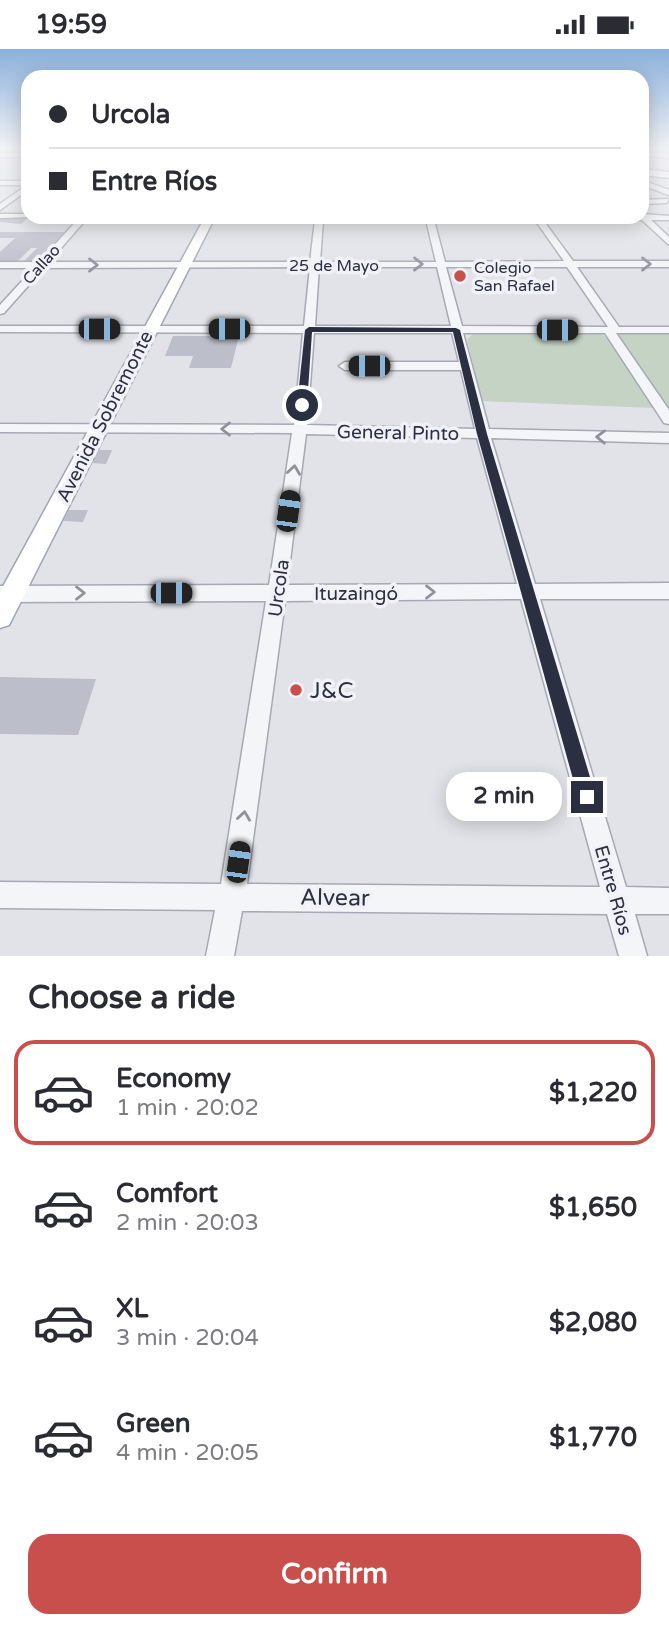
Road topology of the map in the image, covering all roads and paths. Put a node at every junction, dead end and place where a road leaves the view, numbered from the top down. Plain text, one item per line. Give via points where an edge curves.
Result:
1 (21, 191) edge
2 (668, 197) edge
3 (649, 201) edge
4 (0, 208) edge
5 (0, 216) edge
6 (21, 216) edge
7 (649, 217) edge
8 (669, 218) edge
9 (649, 223) edge
10 (77, 224) edge
11 (208, 224) edge
12 (318, 224) edge
13 (431, 224) edge
14 (542, 224) edge
15 (669, 242) edge
16 (315, 264) junction
17 (441, 264) junction
18 (570, 264) junction
19 (669, 264) edge
20 (0, 265) edge
21 (40, 265) junction
22 (184, 265) junction
23 (0, 311) edge
24 (149, 329) junction
25 (0, 330) edge
26 (309, 330) junction
27 (456, 330) junction
28 (612, 330) junction
29 (669, 330) edge
30 (345, 366) dead end
31 (465, 366) junction
32 (669, 420) edge
33 (0, 428) edge
34 (97, 428) junction
35 (300, 429) junction
36 (482, 434) junction
37 (669, 438) edge
38 (669, 591) edge
39 (527, 592) junction
40 (6, 593) edge
41 (277, 593) junction
42 (0, 617) edge
43 (0, 895) edge
44 (231, 896) junction
45 (617, 900) junction
46 (669, 901) edge
47 (220, 956) edge
48 (634, 956) edge

1 - 4 street
2 - 3 street
5 - 6 street
7 - 8 street
9 - 15 street
10 - 21 street, Callao
11 - 22 main road, Avenida Sobremonte
12 - 16 street, Urcola
13 - 17 street, Entre Ríos
14 - 18 street
16 -> 17 street, 25 de Mayo
16 - 22 street, 25 de Mayo
16 - 26 street, Urcola
17 - 18 street, 25 de Mayo
17 - 27 street, Entre Ríos
18 -> 19 street, 25 de Mayo
18 - 28 street
20 - 21 street, 25 de Mayo
21 -> 22 street, 25 de Mayo
21 - 23 street, Callao
22 - 24 main road, Avenida Sobremonte
24 - 25 street
24 - 26 street
24 - 34 main road, Avenida Sobremonte
26 - 27 street
26 - 35 street, Urcola
27 - 28 street
27 - 31 street, Entre Ríos
28 - 29 street
28 - 32 street
30 - 31 street
31 - 36 street, Entre Ríos
33 - 34 street, General Pinto
35 -> 34 street, General Pinto
34 - 40 main road, Avenida Sobremonte
35 - 36 street, General Pinto
41 -> 35 street, Urcola
37 -> 36 street, General Pinto
36 - 39 street, Entre Ríos
38 - 39 street, Ituzaingó
41 -> 39 street, Ituzaingó
39 - 45 street, Entre Ríos
40 -> 41 street, Ituzaingó
40 - 42 main road, Avenida Sobremonte
44 -> 41 street, Urcola
43 - 44 street, Alvear
44 - 45 street, Alvear
44 - 47 street, Urcola
45 - 46 street, Alvear
45 - 48 street, Entre Ríos

